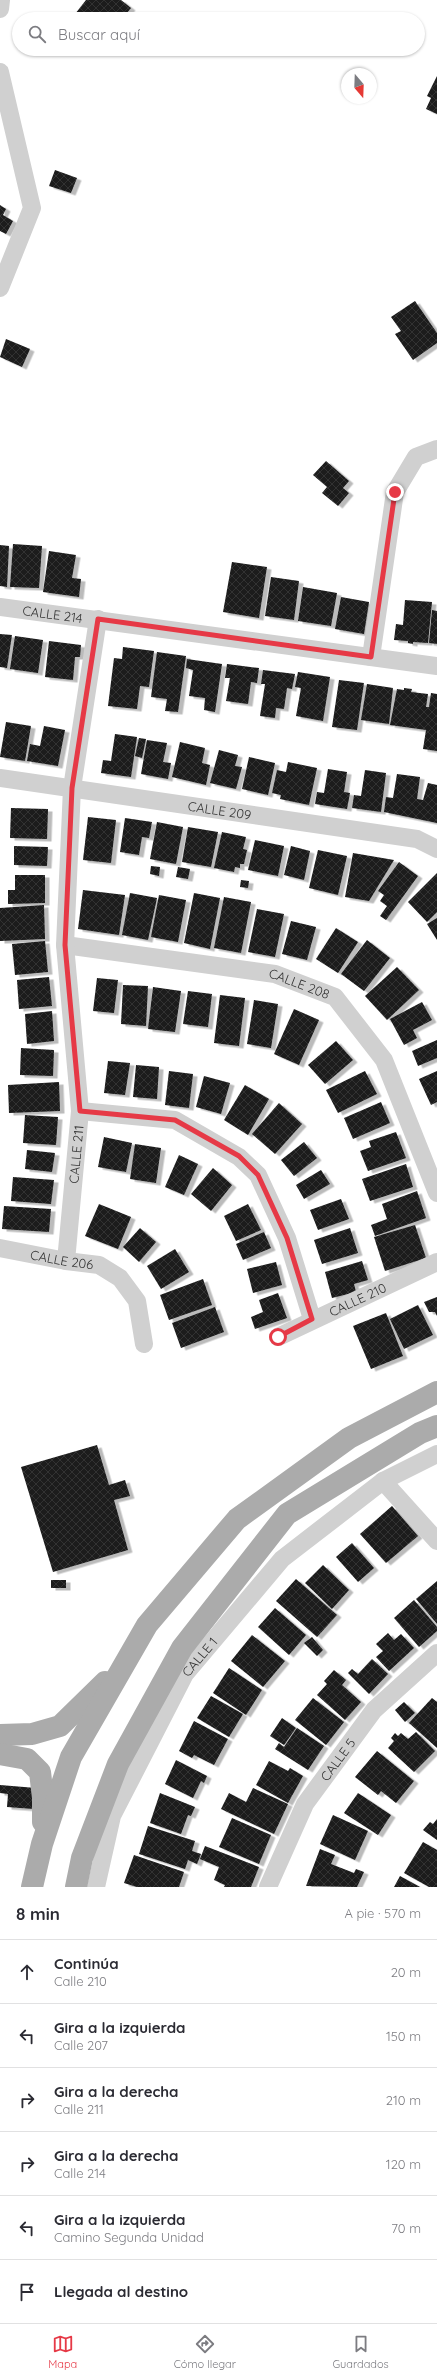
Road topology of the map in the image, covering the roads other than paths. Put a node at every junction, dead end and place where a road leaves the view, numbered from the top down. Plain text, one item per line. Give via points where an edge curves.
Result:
1 (1, 0) edge
2 (0, 9) edge
3 (0, 72) edge
4 (0, 288) edge
5 (437, 449) edge
6 (0, 607) edge
7 (98, 619) junction
8 (371, 657) junction
9 (437, 666) edge
10 (0, 778) edge
11 (72, 788) junction
12 (437, 849) edge
13 (65, 945) junction
14 (80, 1111) junction
15 (437, 1193) edge
16 (0, 1248) edge
17 (66, 1261) junction
18 (437, 1262) edge
19 (312, 1319) junction
20 (278, 1337) dead end
21 (144, 1344) dead end
22 (437, 1392) edge
23 (437, 1426) edge
24 (437, 1454) edge
25 (383, 1481) junction
26 (437, 1541) edge
27 (437, 1653) edge
28 (128, 1658) junction
29 (0, 1735) edge
30 (0, 1754) edge
31 (42, 1844) junction
32 (32, 1887) edge
33 (76, 1887) edge
34 (96, 1887) edge
35 (268, 1887) edge

1 - 2 street
3 - 4 street via 32,208
5 - 8 street via 416,457 395,492
6 - 7 street, CALLE 214
7 - 8 street, CALLE 214
7 - 11 street, CALLE 211
8 - 9 street, CALLE 214
10 - 11 street, CALLE 209
11 - 12 street, CALLE 209 via 417,839
11 - 13 street, CALLE 211
13 - 14 street, CALLE 211
13 - 15 street, CALLE 208 via 275,974 335,997 384,1060
14 - 17 street, CALLE 211
14 - 19 street via 175,1120 239,1156 258,1175 287,1238
16 - 17 street, CALLE 206
17 - 21 street, CALLE 206 via 99,1265 120,1278 137,1301
18 - 19 street, CALLE 210
19 - 20 street, CALLE 210
22 - 28 main road via 350,1438 236,1519 147,1625
23 - 33 main road via 420,1433 287,1514 182,1648 118,1764 82,1858
24 - 25 street, CALLE 1
25 - 26 street
25 - 34 street, CALLE 1 via 282,1559 185,1674 112,1816
27 - 35 street, CALLE 5 via 374,1710 305,1804
28 - 29 main road via 60,1726 32,1734
28 - 31 main road via 71,1757
30 - 31 main road via 27,1759 40,1772 43,1798
31 - 32 main road

